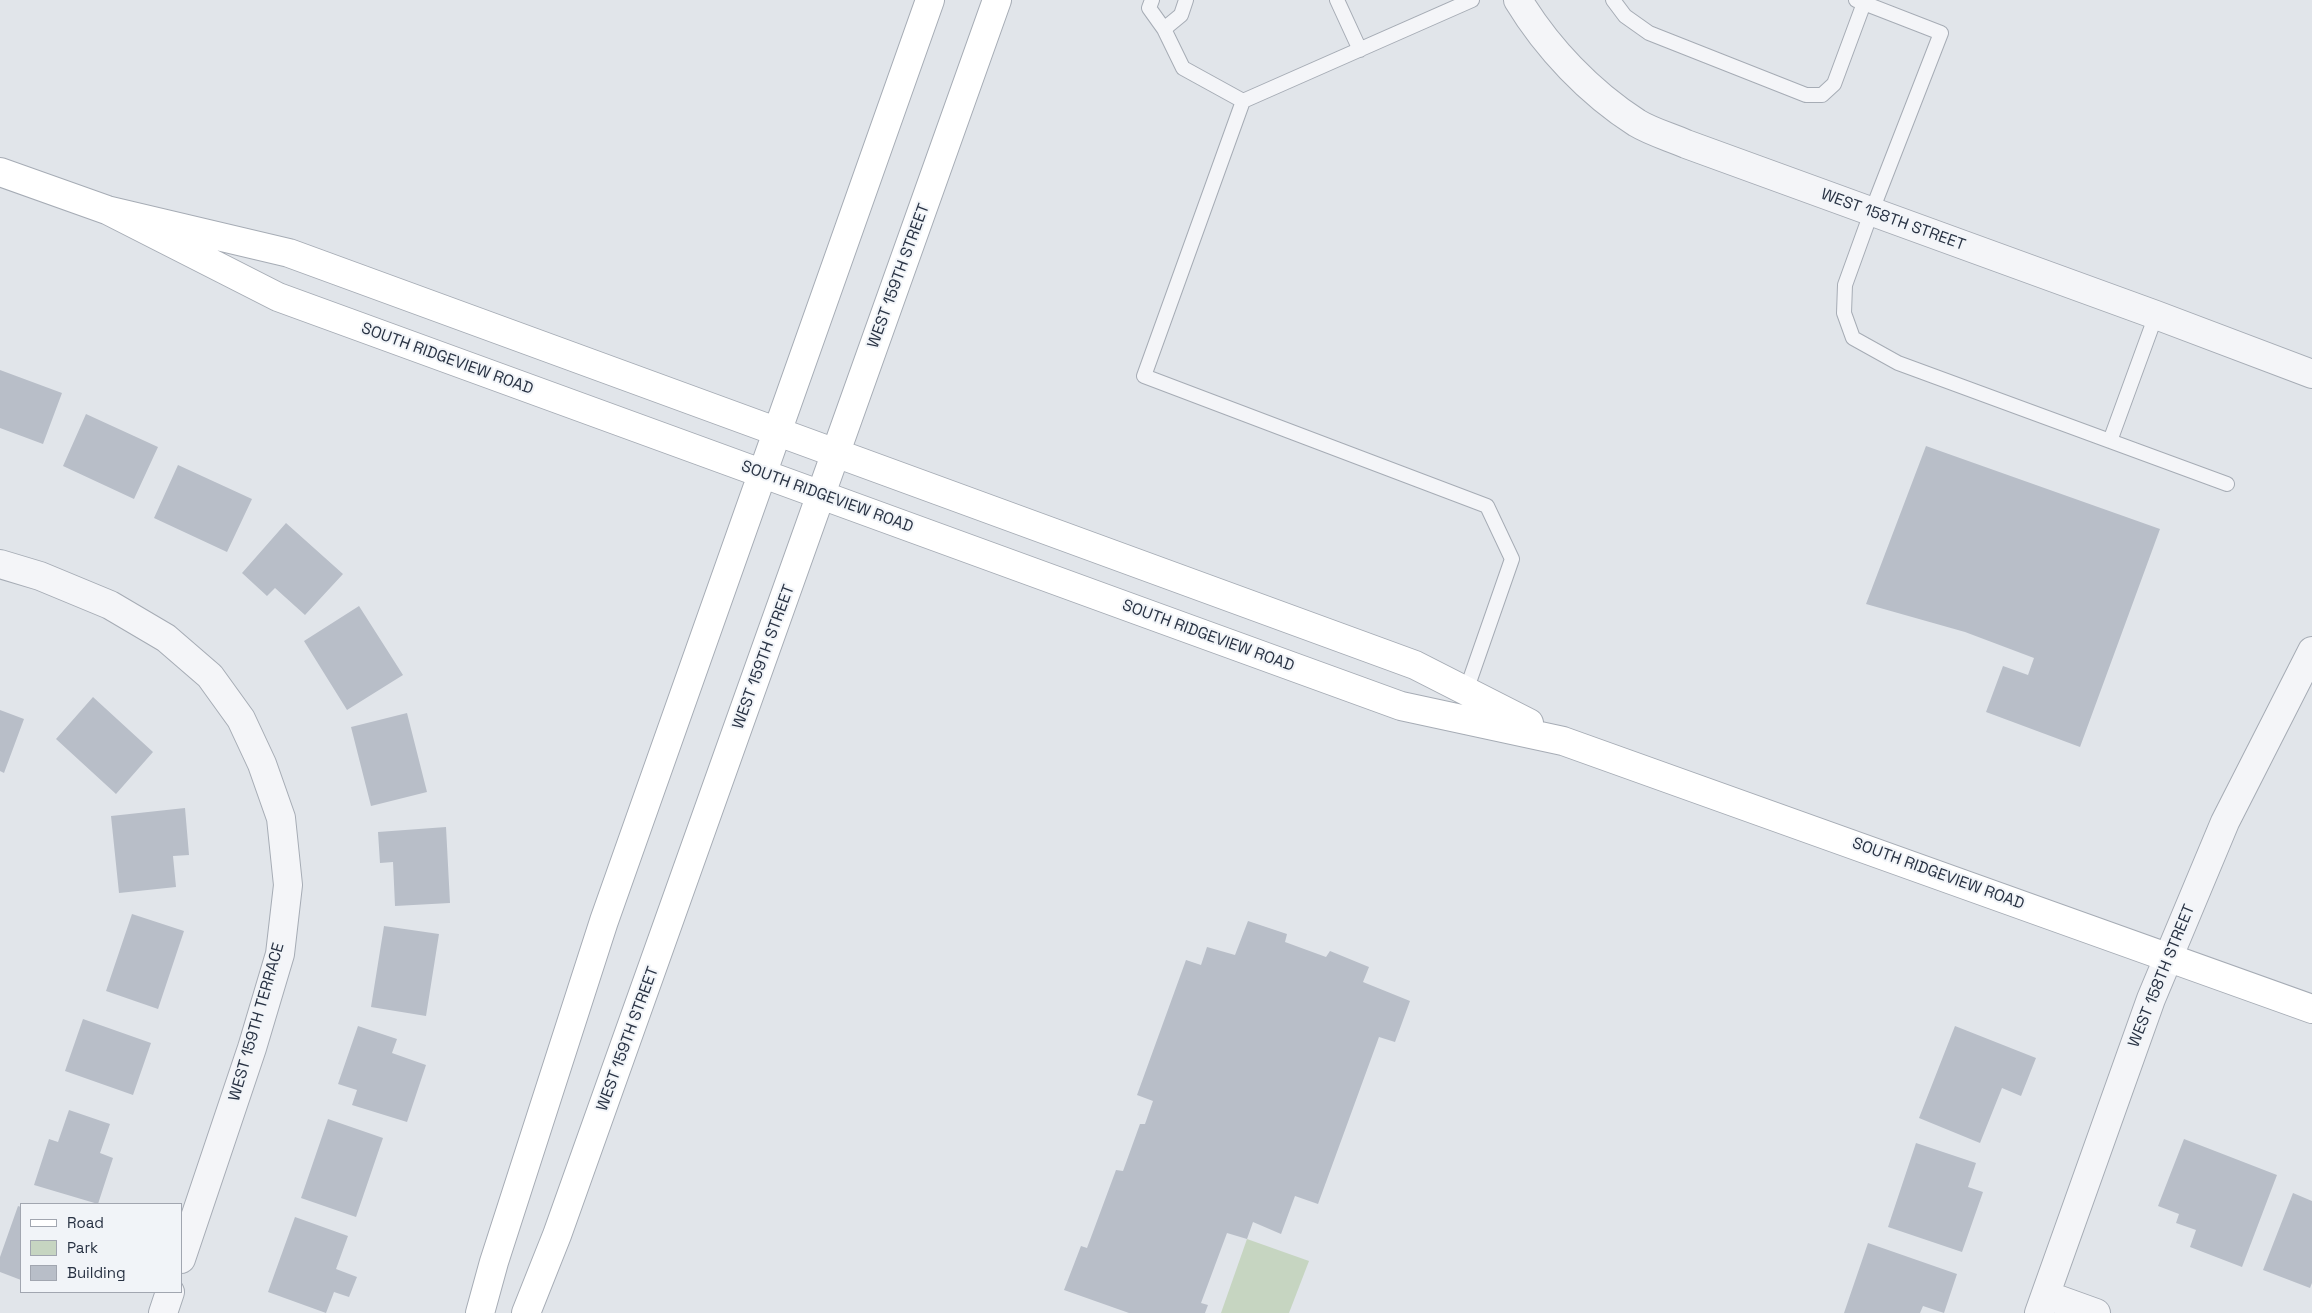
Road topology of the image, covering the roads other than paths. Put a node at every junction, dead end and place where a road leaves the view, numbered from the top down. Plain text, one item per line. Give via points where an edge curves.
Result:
1 (930, 0) edge
2 (997, 0) edge
3 (1152, 0) edge
4 (1186, 0) edge
5 (1337, 0) edge
6 (1472, 0) edge
7 (1518, 0) edge
8 (1613, 0) edge
9 (1860, 2) edge
10 (1164, 29) junction
11 (1360, 50) junction
12 (1243, 101) junction
13 (0, 172) edge
14 (107, 210) junction
15 (1870, 213) junction
16 (2156, 315) junction
17 (2312, 374) edge
18 (778, 432) junction
19 (2110, 441) junction
20 (836, 453) junction
21 (763, 474) junction
22 (2227, 484) dead end
23 (821, 495) junction
24 (0, 564) edge
25 (2312, 651) edge
26 (1466, 691) junction
27 (1563, 741) junction
28 (2169, 957) junction
29 (2312, 1009) edge
30 (182, 1256) edge
31 (170, 1293) edge
32 (2042, 1304) edge
33 (163, 1313) edge
34 (480, 1313) edge
35 (526, 1313) edge
36 (2096, 1313) edge

1 - 18 main road
2 - 20 main road, WEST 159TH STREET
3 - 10 lane via 1149,8
4 - 10 lane via 1181,15
5 - 11 lane
6 - 11 lane
7 - 15 street, WEST 158TH STREET via 1548,42 1590,86 1638,124
8 - 9 lane via 1625,16 1649,33 1806,95 1822,95 1834,84
9 - 15 lane via 1941,33
10 - 12 lane via 1183,68
11 - 12 lane
12 - 26 lane via 1144,376 1487,506 1512,559
13 - 14 main road, SOUTH RIDGEVIEW ROAD
14 - 18 main road, SOUTH RIDGEVIEW ROAD via 289,253
14 - 21 main road, SOUTH RIDGEVIEW ROAD via 278,297
15 - 16 street, WEST 158TH STREET
15 - 19 lane via 1845,285 1844,313 1854,338 1898,363
16 - 17 street, WEST 158TH STREET
16 - 19 lane
18 - 20 main road, SOUTH RIDGEVIEW ROAD
18 - 21 main road
19 - 22 lane
20 - 23 main road, WEST 159TH STREET
20 - 26 main road, SOUTH RIDGEVIEW ROAD via 1415,665
21 - 23 main road, SOUTH RIDGEVIEW ROAD
21 - 34 main road via 604,922
23 - 27 main road, SOUTH RIDGEVIEW ROAD via 1401,706
23 - 35 main road, WEST 159TH STREET via 561,1226
24 - 30 street, WEST 159TH TERRACE via 40,576 110,605 166,638 210,676 241,719 262,764 281,818 288,885 280,954
25 - 28 street, WEST 158TH STREET via 2225,822
26 - 27 main road, SOUTH RIDGEVIEW ROAD
27 - 28 main road, SOUTH RIDGEVIEW ROAD
28 - 29 main road, SOUTH RIDGEVIEW ROAD
28 - 32 street, WEST 158TH STREET
31 - 33 street
32 - 36 street

